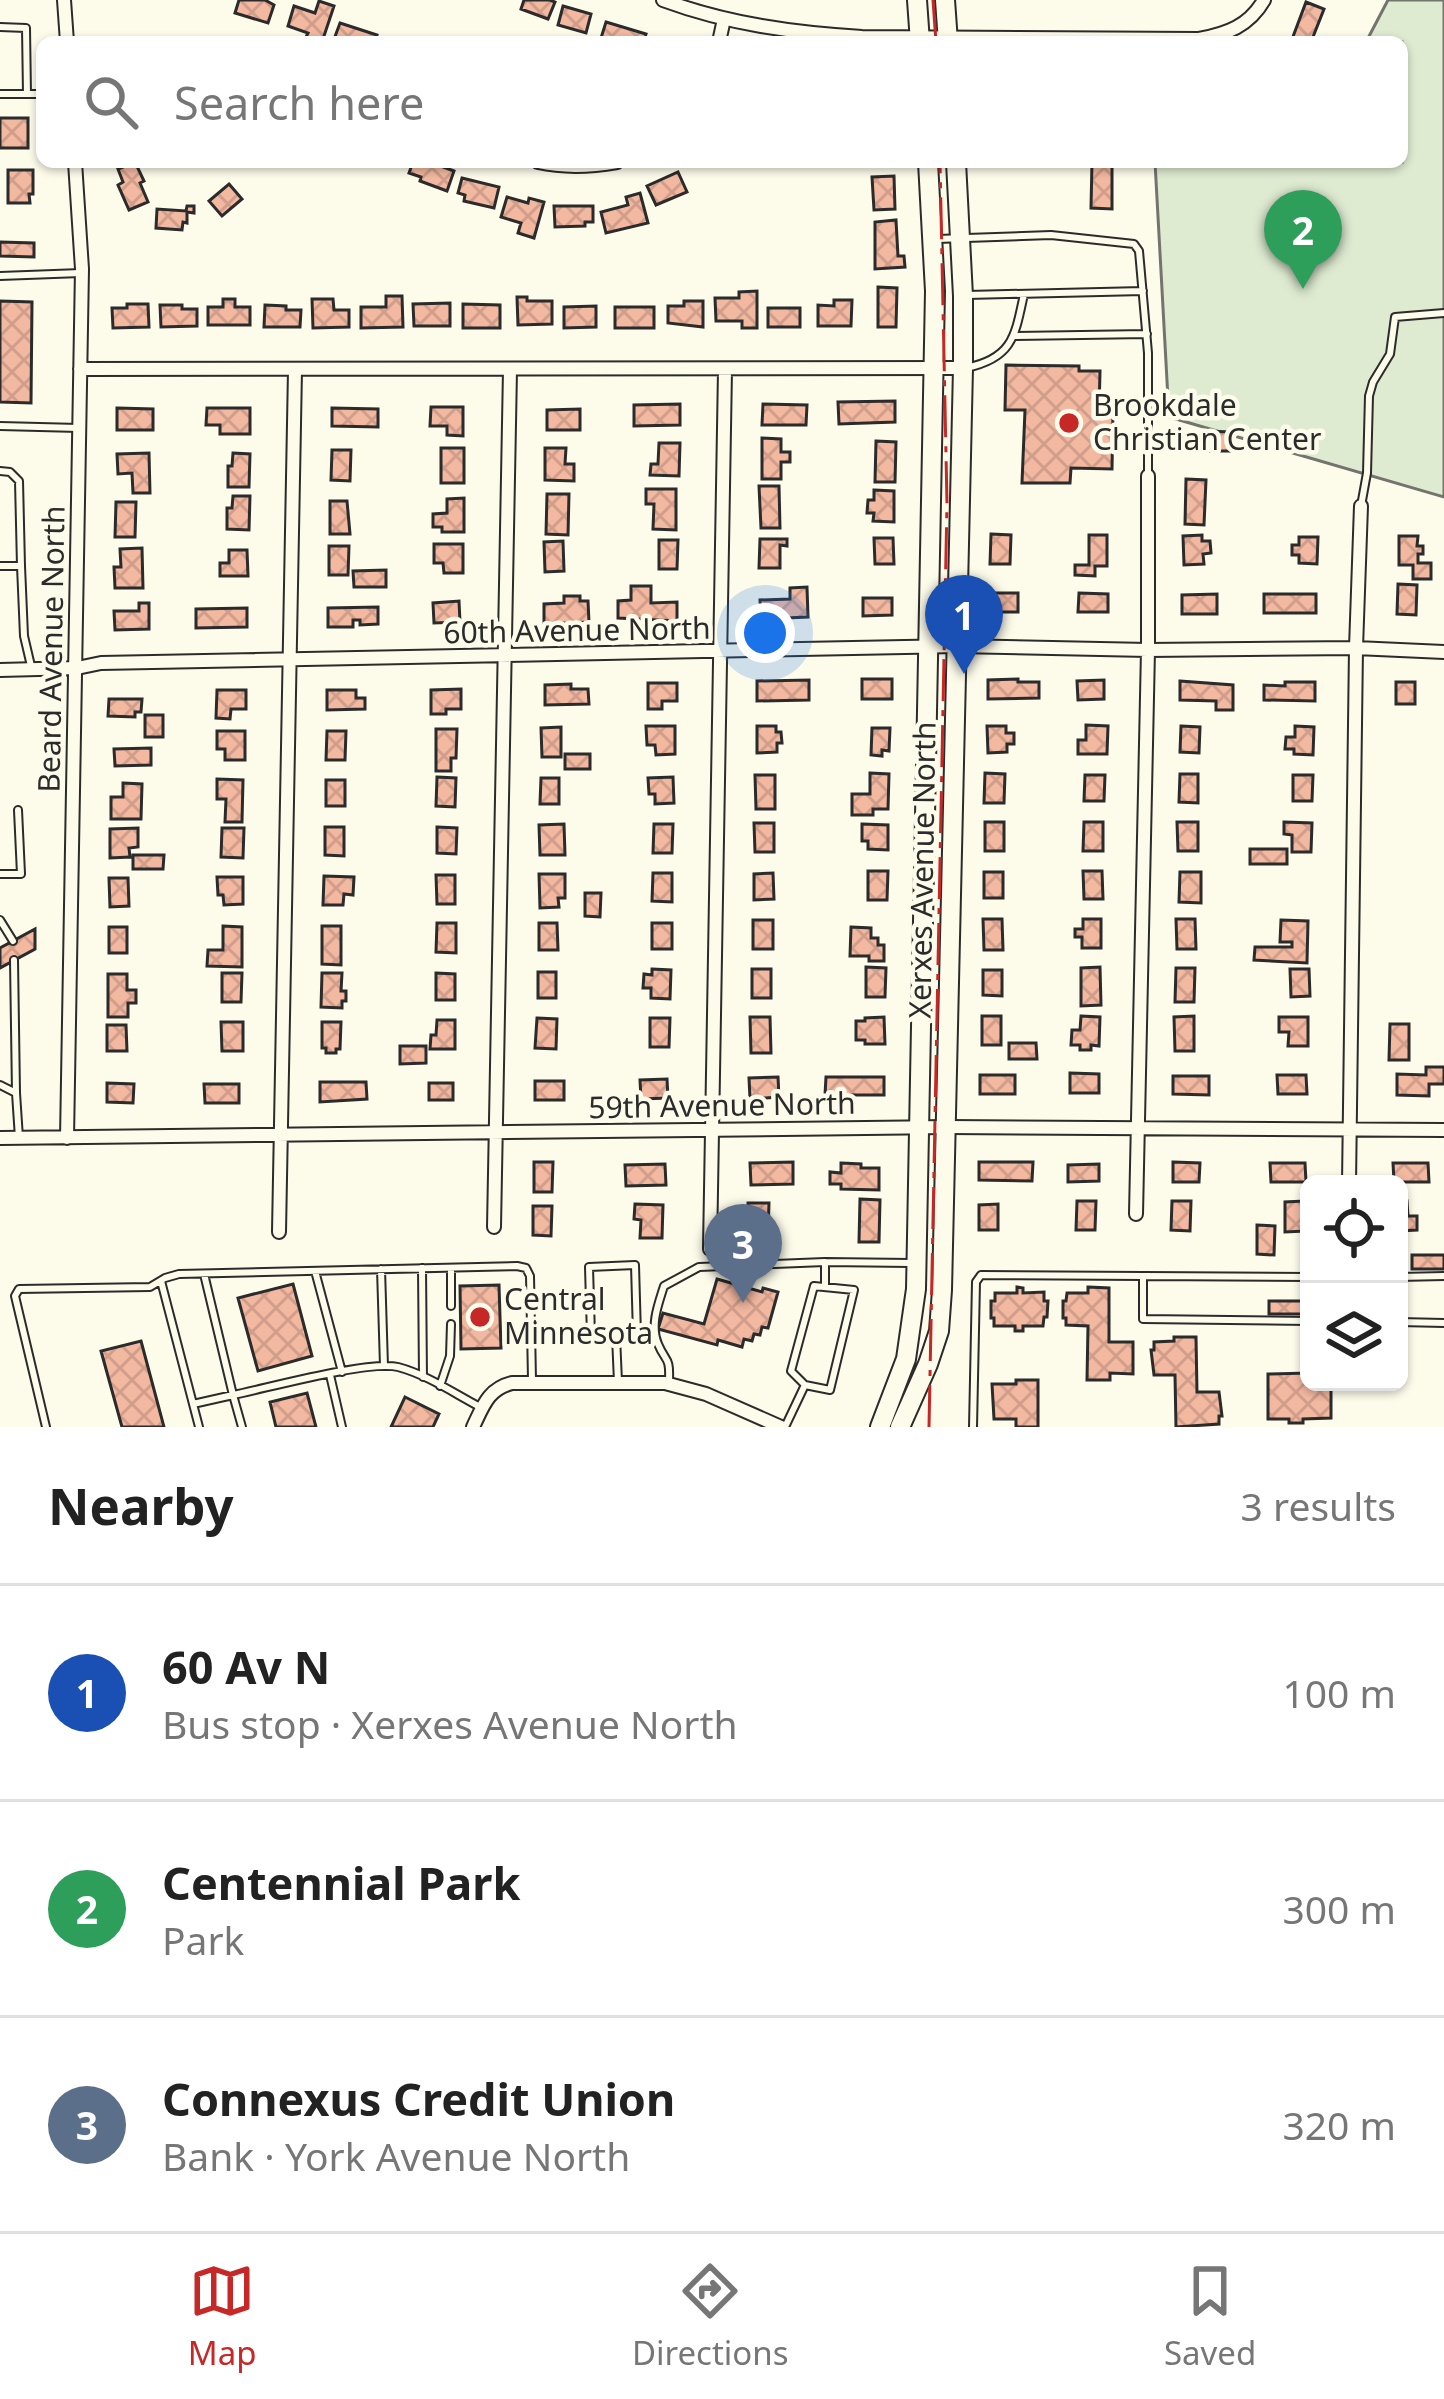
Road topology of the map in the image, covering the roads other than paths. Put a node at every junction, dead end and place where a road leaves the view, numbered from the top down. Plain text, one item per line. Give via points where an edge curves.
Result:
1 (64, 0) edge
2 (663, 0) edge
3 (917, 0) edge
4 (945, 0) edge
5 (1264, 0) edge
6 (724, 19) junction
7 (0, 27) edge
8 (67, 36) edge
9 (720, 36) edge
10 (856, 36) edge
11 (920, 36) edge
12 (948, 36) edge
13 (1215, 36) edge
14 (0, 94) edge
15 (28, 94) junction
16 (36, 94) edge
17 (75, 168) edge
18 (928, 168) edge
19 (956, 168) edge
20 (961, 237) junction
21 (933, 239) junction
22 (81, 273) junction
23 (0, 276) edge
24 (1143, 291) junction
25 (1024, 294) junction
26 (963, 296) junction
27 (1444, 313) edge
28 (1147, 334) junction
29 (1016, 336) junction
30 (933, 368) junction
31 (962, 368) junction
32 (80, 369) junction
33 (296, 370) junction
34 (510, 370) junction
35 (725, 370) junction
36 (0, 426) edge
37 (79, 428) junction
38 (0, 471) edge
39 (1148, 476) joint
40 (1361, 506) joint
41 (0, 566) edge
42 (21, 566) junction
43 (957, 646) junction
44 (928, 648) junction
45 (1355, 648) junction
46 (1148, 650) junction
47 (1444, 652) edge
48 (720, 653) junction
49 (505, 656) junction
50 (290, 660) junction
51 (77, 668) junction
52 (31, 669) junction
53 (0, 670) edge
54 (18, 810) dead end
55 (0, 874) edge
56 (0, 920) edge
57 (14, 941) dead end
58 (14, 960) dead end
59 (0, 1085) edge
60 (16, 1093) junction
61 (948, 1126) junction
62 (919, 1128) junction
63 (1139, 1129) junction
64 (712, 1130) junction
65 (1444, 1130) edge
66 (1351, 1131) junction
67 (498, 1133) junction
68 (282, 1136) junction
69 (0, 1138) edge
70 (19, 1138) junction
71 (67, 1138) junction
72 (1349, 1175) edge
73 (1136, 1214) dead end
74 (494, 1227) dead end
75 (279, 1232) dead end
76 (710, 1249) dead end
77 (825, 1262) junction
78 (916, 1263) junction
79 (422, 1268) junction
80 (452, 1268) junction
81 (381, 1269) junction
82 (315, 1271) junction
83 (204, 1274) junction
84 (1143, 1276) junction
85 (1300, 1276) edge
86 (1408, 1276) edge
87 (1444, 1276) edge
88 (161, 1281) junction
89 (825, 1287) junction
90 (451, 1306) dead end
91 (1300, 1321) edge
92 (1408, 1322) edge
93 (1444, 1323) edge
94 (452, 1324) dead end
95 (616, 1336) junction
96 (384, 1366) junction
97 (343, 1373) junction
98 (330, 1375) junction
99 (423, 1377) junction
100 (618, 1382) junction
101 (532, 1383) junction
102 (669, 1383) junction
103 (805, 1385) junction
104 (440, 1386) junction
105 (233, 1395) junction
106 (193, 1404) junction
107 (482, 1408) junction
108 (46, 1427) edge
109 (199, 1427) edge
110 (242, 1427) edge
111 (342, 1427) edge
112 (473, 1427) edge
113 (783, 1427) edge
114 (880, 1427) edge
115 (900, 1427) edge
116 (973, 1427) edge

1 - 8 street
2 - 6 street
3 - 11 street
4 - 12 street
5 - 13 street via 1240,27
6 - 9 street
6 - 10 street
7 - 15 lane via 26,28
14 - 15 lane
15 - 16 lane
17 - 22 street, Beard Avenue North
18 - 21 street, Xerxes Avenue North
19 - 20 street, Xerxes Avenue North
20 - 21 lane
20 - 24 lane via 1134,244
20 - 26 street, Xerxes Avenue North
21 - 30 street, Xerxes Avenue North
22 - 23 lane
22 - 32 street, Beard Avenue North
24 - 25 lane
24 - 28 lane
25 - 26 lane
25 - 29 lane
26 - 31 street, Xerxes Avenue North
27 - 40 lane via 1395,317 1390,354 1369,396
28 - 29 lane
28 - 39 lane
29 - 31 lane via 988,363
30 - 31 street
30 - 35 street
30 - 44 street, Xerxes Avenue North
31 - 43 street, Xerxes Avenue North
32 - 33 street
32 - 37 street, Beard Avenue North
33 - 34 street
33 - 50 street
34 - 35 street
34 - 49 street
35 - 48 street
36 - 37 lane
37 - 51 street, Beard Avenue North
38 - 42 lane via 19,481
39 - 46 street
40 - 45 street
41 - 42 lane
42 - 52 lane
43 - 44 street, 60th Avenue North
43 - 46 street, 60th Avenue North
43 - 61 street, Xerxes Avenue North
44 - 48 street, 60th Avenue North
44 - 62 street, Xerxes Avenue North
45 - 46 street, 60th Avenue North
45 - 47 street, 60th Avenue North
45 - 66 street
46 - 63 street
48 - 49 street, 60th Avenue North
48 - 64 street
49 - 50 street, 60th Avenue North
49 - 67 street
50 - 51 street, 60th Avenue North
50 - 68 street
51 - 52 street, 60th Avenue North
51 - 71 street, Beard Avenue North
52 - 53 street, 60th Avenue North
54 - 55 lane via 21,874
56 - 57 lane
58 - 60 lane
59 - 60 lane
60 - 70 lane
61 - 62 street, 59th Avenue North
61 - 63 street, 59th Avenue North
61 - 115 street, Xerxes Avenue North via 939,1331
62 - 64 street, 59th Avenue North
62 - 78 street, Xerxes Avenue North
63 - 66 street, 59th Avenue North
63 - 73 street
64 - 67 street, 59th Avenue North
64 - 76 street
65 - 66 street, 59th Avenue North
66 - 72 street
67 - 68 street, 59th Avenue North
67 - 74 street
68 - 71 street, 59th Avenue North
68 - 75 street
69 - 70 street, 59th Avenue North
70 - 71 street, 59th Avenue North
77 - 78 lane
77 - 89 lane
77 - 102 lane via 699,1267 664,1286 656,1342 670,1362
78 - 114 street, Xerxes Avenue North via 906,1359
79 - 80 lane
79 - 81 lane
79 - 99 lane
80 - 90 lane
80 - 101 lane via 526,1268
81 - 82 lane
81 - 96 lane
82 - 83 lane
82 - 97 lane
83 - 88 lane
83 - 105 lane
84 - 85 lane
84 - 91 lane via 1143,1319
84 - 116 lane via 981,1275
86 - 87 lane
88 - 106 lane
88 - 108 lane via 19,1289
89 - 103 lane via 814,1286 790,1371
89 - 103 lane via 854,1290 830,1390
92 - 93 lane
94 - 104 lane
95 - 95 lane via 637,1335 635,1265 589,1267 591,1336
95 - 100 lane
96 - 97 lane
96 - 99 lane
97 - 98 lane
98 - 105 lane
98 - 111 lane
99 - 104 lane
100 - 101 street
100 - 102 street
101 - 107 street via 501,1386
102 - 113 street
103 - 113 lane
104 - 107 lane
105 - 106 lane
105 - 110 lane
106 - 109 lane
107 - 112 street

